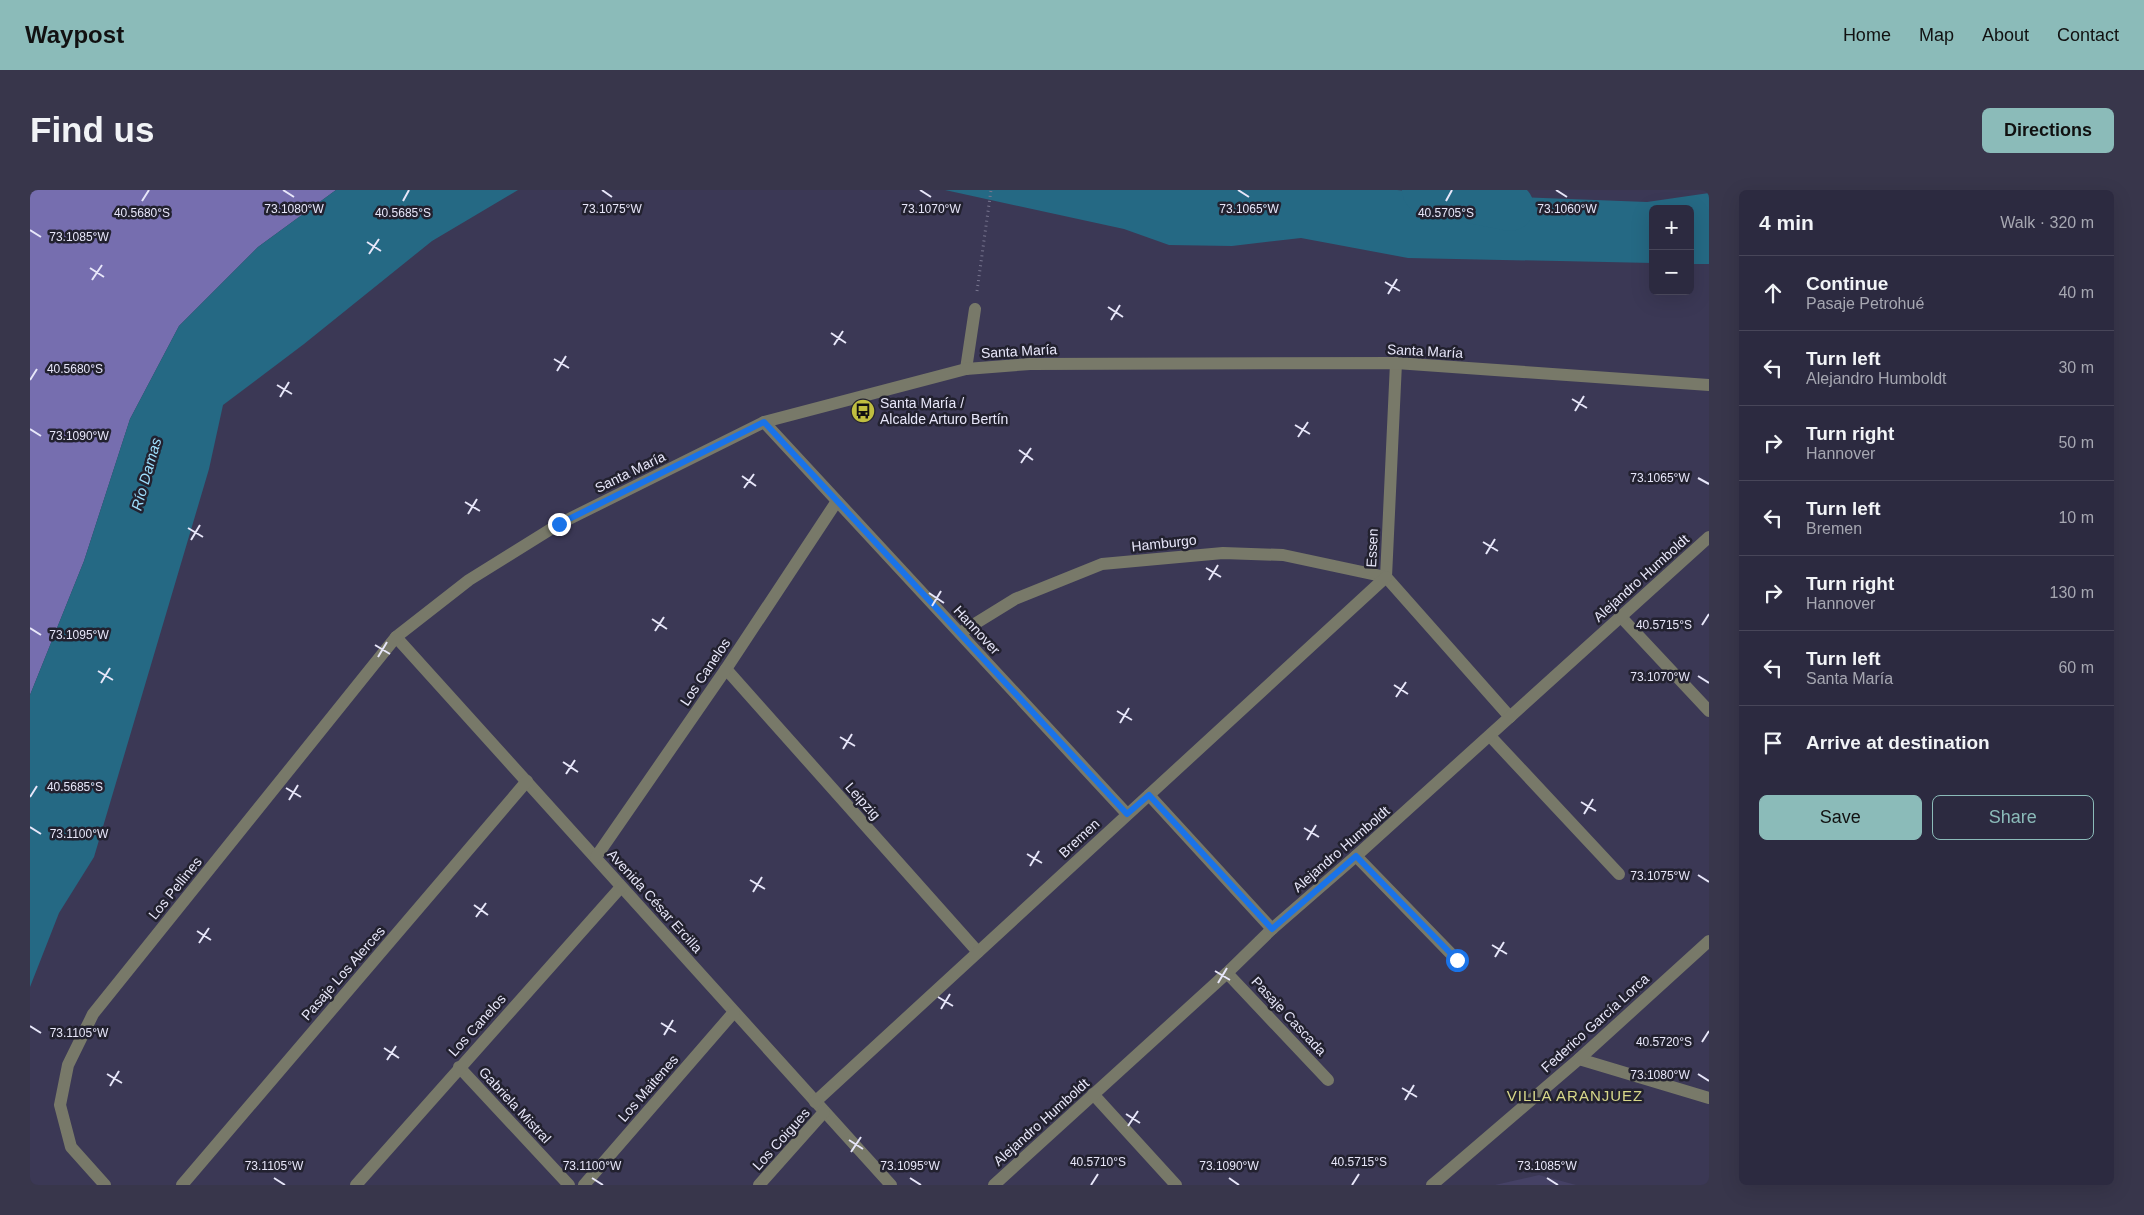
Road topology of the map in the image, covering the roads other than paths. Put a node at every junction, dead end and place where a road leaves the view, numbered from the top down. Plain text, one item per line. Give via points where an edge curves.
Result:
1 (975, 309) road end
2 (1396, 363) junction
3 (966, 369) junction
4 (1709, 385) edge
5 (764, 422) junction
6 (837, 501) junction
7 (1709, 537) edge
8 (1386, 577) junction
9 (1621, 617) junction
10 (960, 633) junction
11 (396, 637) junction
12 (726, 669) junction
13 (1709, 711) edge
14 (1510, 717) junction
15 (1490, 736) junction
16 (527, 782) junction
17 (1149, 795) junction
18 (1127, 814) junction
19 (1356, 856) junction
20 (596, 858) junction
21 (1619, 874) dead end
22 (621, 888) junction
23 (1272, 929) junction
24 (1709, 941) edge
25 (978, 952) junction
26 (1457, 960) dead end
27 (1228, 973) junction
28 (734, 1012) junction
29 (1579, 1059) junction
30 (459, 1067) junction
31 (1328, 1080) dead end
32 (1093, 1094) junction
33 (1709, 1098) edge
34 (815, 1102) junction
35 (824, 1112) junction
36 (102, 1182) edge
37 (182, 1185) edge
38 (356, 1185) edge
39 (569, 1185) edge
40 (584, 1185) edge
41 (760, 1185) edge
42 (891, 1185) edge
43 (994, 1185) edge
44 (1176, 1185) edge
45 (1432, 1185) edge

1 - 3 street
2 - 3 street, Santa María via 1030,364
2 - 4 street, Santa María
2 - 8 street, Essen
3 - 5 street, Santa María
5 - 6 street, Hannover
5 - 11 street, Santa María via 559,524 469,580
6 - 10 street, Hannover
6 - 12 street, Los Canelos
7 - 9 street, Alejandro Humboldt
8 - 10 street, Hamburgo via 1283,555 1223,553 1102,564 1015,599
8 - 14 street, Essen
8 - 17 street, Bremen
9 - 13 street
9 - 14 street, Alejandro Humboldt
10 - 18 street, Hannover
11 - 16 street, Avenida César Ercilla
11 - 36 street, Los Pellines via 93,1014 68,1065 60,1106 71,1147
12 - 20 street, Los Canelos
12 - 25 street, Leipzig
14 - 15 street, Alejandro Humboldt
15 - 19 street, Alejandro Humboldt
15 - 21 street
16 - 20 street, Avenida César Ercilla
16 - 37 street, Pasaje Los Alerces
17 - 18 street, Bremen
17 - 23 street
18 - 25 street, Bremen
19 - 23 street, Alejandro Humboldt
19 - 26 street
20 - 22 street, Avenida César Ercilla
22 - 28 street, Avenida César Ercilla
22 - 30 street, Los Canelos
23 - 27 street, Alejandro Humboldt
24 - 29 street, Federico García Lorca
25 - 34 street, Bremen
27 - 31 street, Pasaje Cascada
27 - 32 street, Alejandro Humboldt
28 - 34 street, Avenida César Ercilla
28 - 40 street, Los Maitenes
29 - 33 street
29 - 45 street, Federico García Lorca
30 - 38 street, Los Canelos
30 - 39 street, Gabriela Mistral
32 - 43 street, Alejandro Humboldt
32 - 44 street
34 - 35 street, Avenida César Ercilla
35 - 41 street, Los Coigues
35 - 42 street, Avenida César Ercilla

